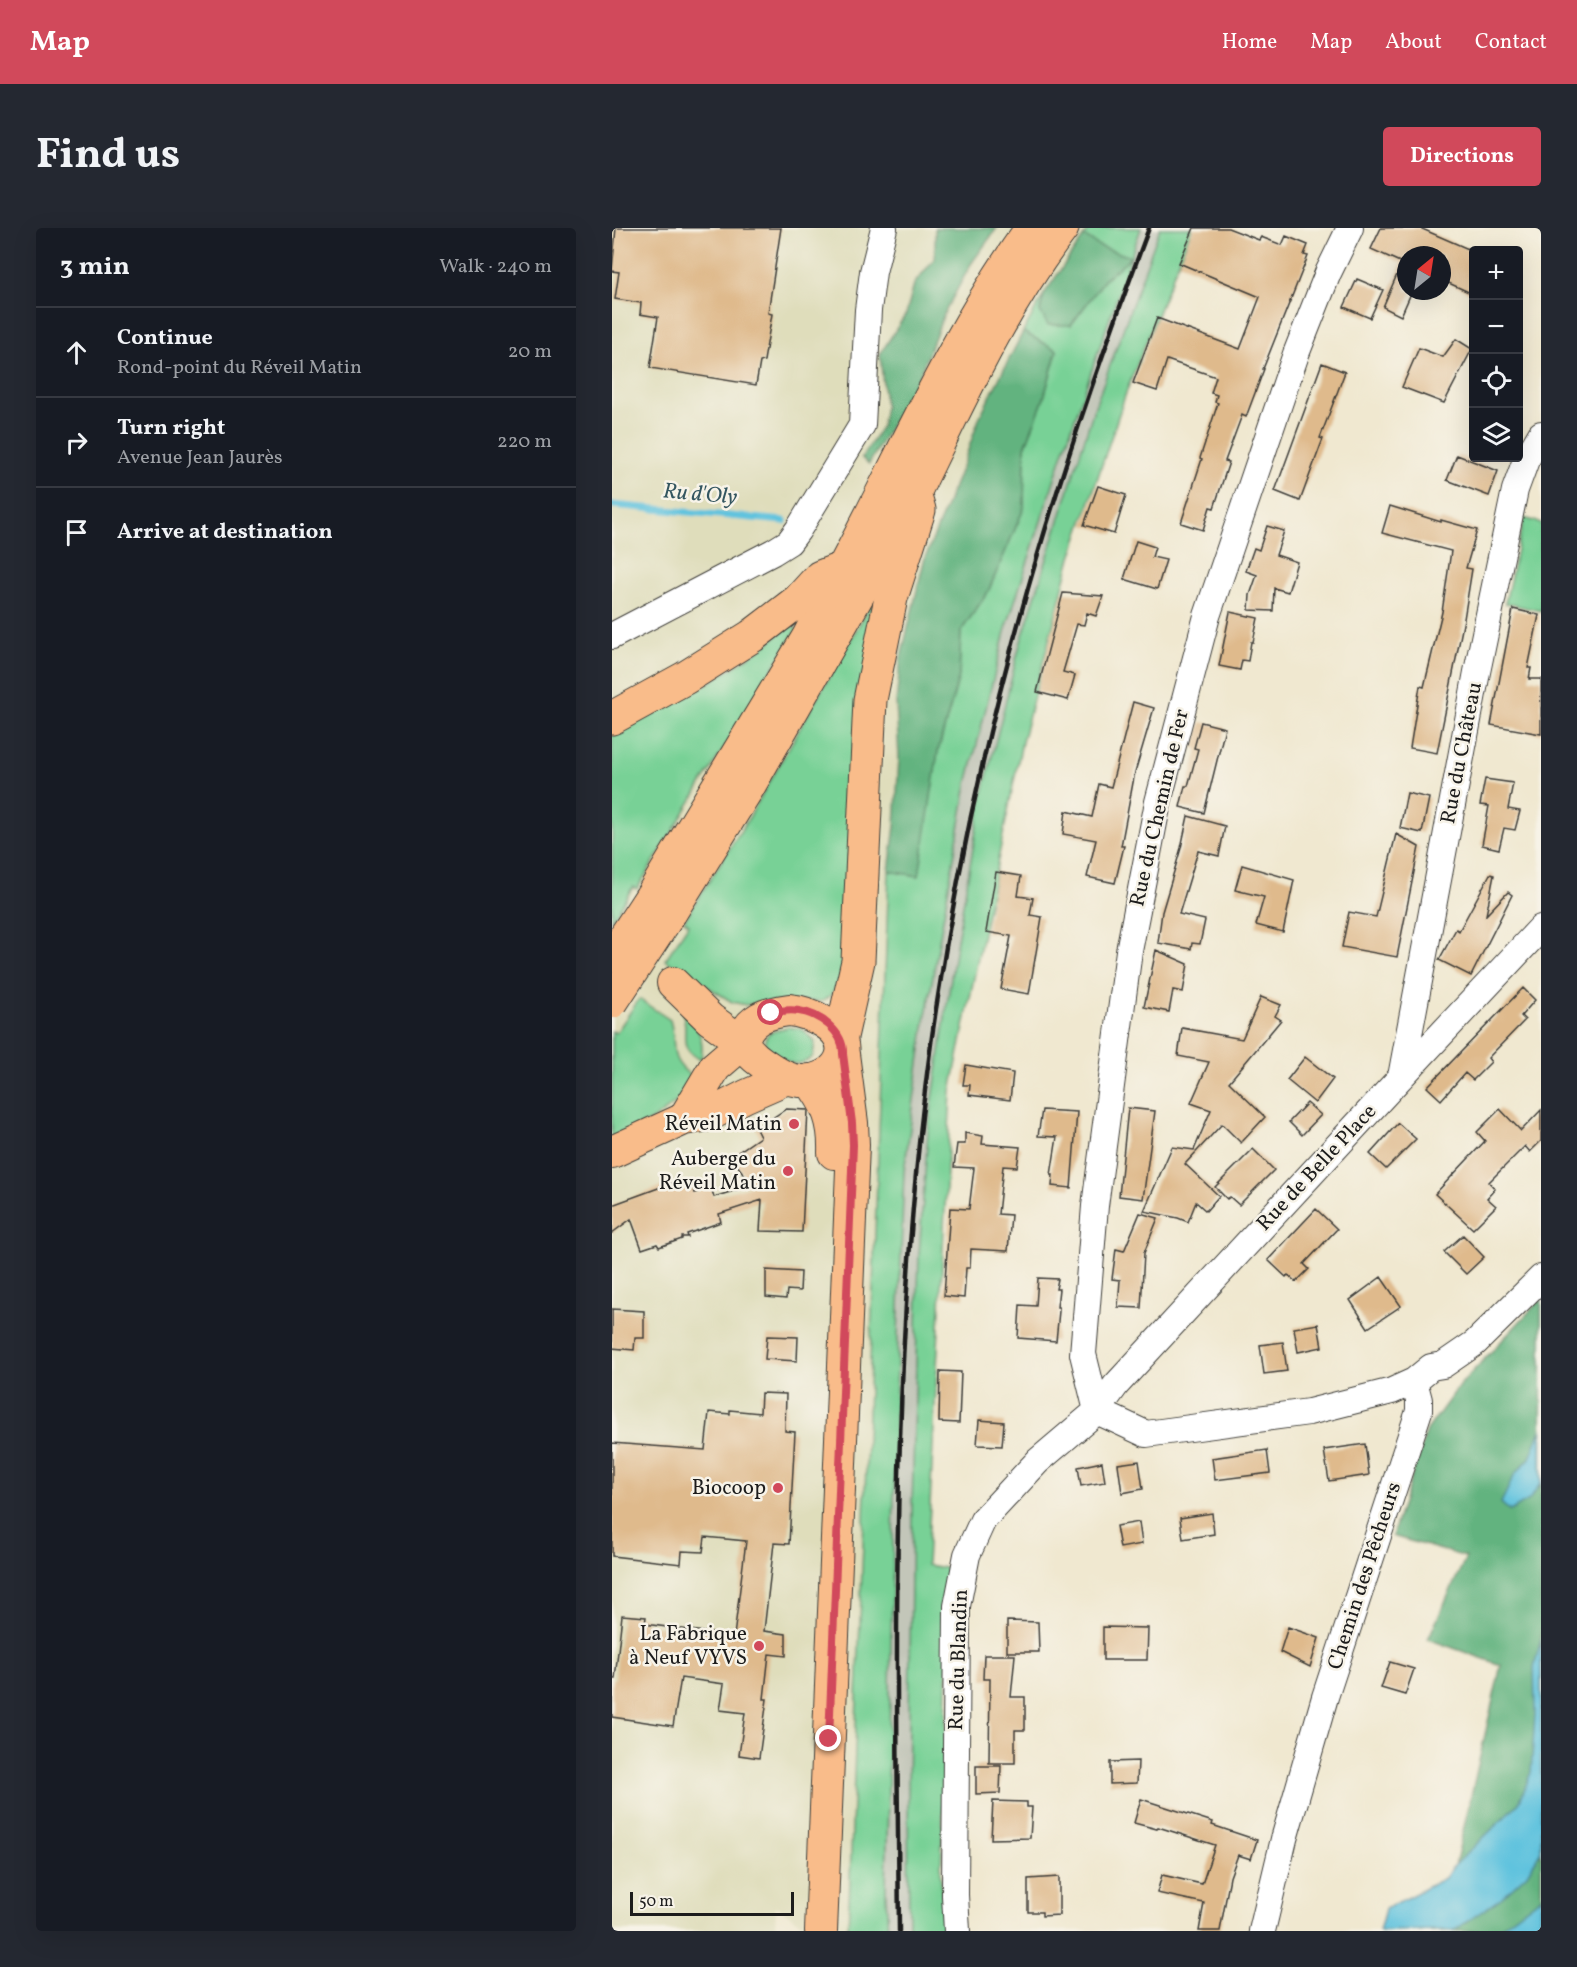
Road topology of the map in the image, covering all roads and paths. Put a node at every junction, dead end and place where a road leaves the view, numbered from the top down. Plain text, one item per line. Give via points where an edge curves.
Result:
1 (884, 228) edge
2 (1032, 228) edge
3 (1062, 228) edge
4 (1350, 228) edge
5 (1541, 434) edge
6 (914, 492) junction
7 (847, 580) junction
8 (612, 636) edge
9 (612, 718) edge
10 (661, 905) junction
11 (1541, 928) edge
12 (612, 943) edge
13 (612, 956) edge
14 (673, 983) junction
15 (612, 1002) edge
16 (763, 1016) junction
17 (710, 1019) junction
18 (743, 1043) junction
19 (842, 1046) junction
20 (715, 1067) junction
21 (1401, 1077) junction
22 (798, 1079) junction
23 (684, 1119) junction
24 (612, 1152) edge
25 (1541, 1278) edge
26 (1414, 1382) junction
27 (1097, 1411) junction
28 (803, 1931) edge
29 (821, 1931) edge
30 (957, 1931) edge
31 (1262, 1931) edge

1 - 8 street via 868,310 862,425 798,530 789,542 773,552
2 - 7 highway via 962,341
3 - 6 highway via 1016,294
4 - 27 street, Rue du Chemin de Fer via 1296,354 1207,616 1158,802 1129,951 1095,1206 1083,1354
5 - 21 street, Rue du Château via 1515,490
6 - 7 highway
6 - 19 highway via 919,510 891,598 870,700 858,962
7 - 9 highway via 820,577 799,600 752,636
7 - 10 main road via 808,637
10 - 13 main road, bridge
10 - 15 main road, bridge
11 - 21 street, Rue de Belle Place
12 - 14 main road
14 - 16 main road via 722,1007
14 - 17 main road
16 - 18 main road via 747,1027
16 - 19 main road via 802,1011 829,1025
17 - 18 main road
17 - 20 main road via 717,1052
18 - 20 main road
18 - 22 main road via 754,1058
19 - 22 main road via 830,1071 822,1077
19 - 29 main road via 853,1145
20 - 23 main road
21 - 27 street, Rue de Belle Place via 1116,1385
22 - 23 main road via 746,1096 709,1115
22 - 28 main road via 822,1096 833,1124 834,1140 831,1306
23 - 24 main road
25 - 26 street via 1475,1342 1443,1365 1431,1367
26 - 27 street via 1309,1412 1146,1434
26 - 31 street, Chemin des Pêcheurs via 1419,1411 1325,1697
27 - 30 street, Rue du Blandin via 1038,1461 983,1520 967,1555 957,1606

